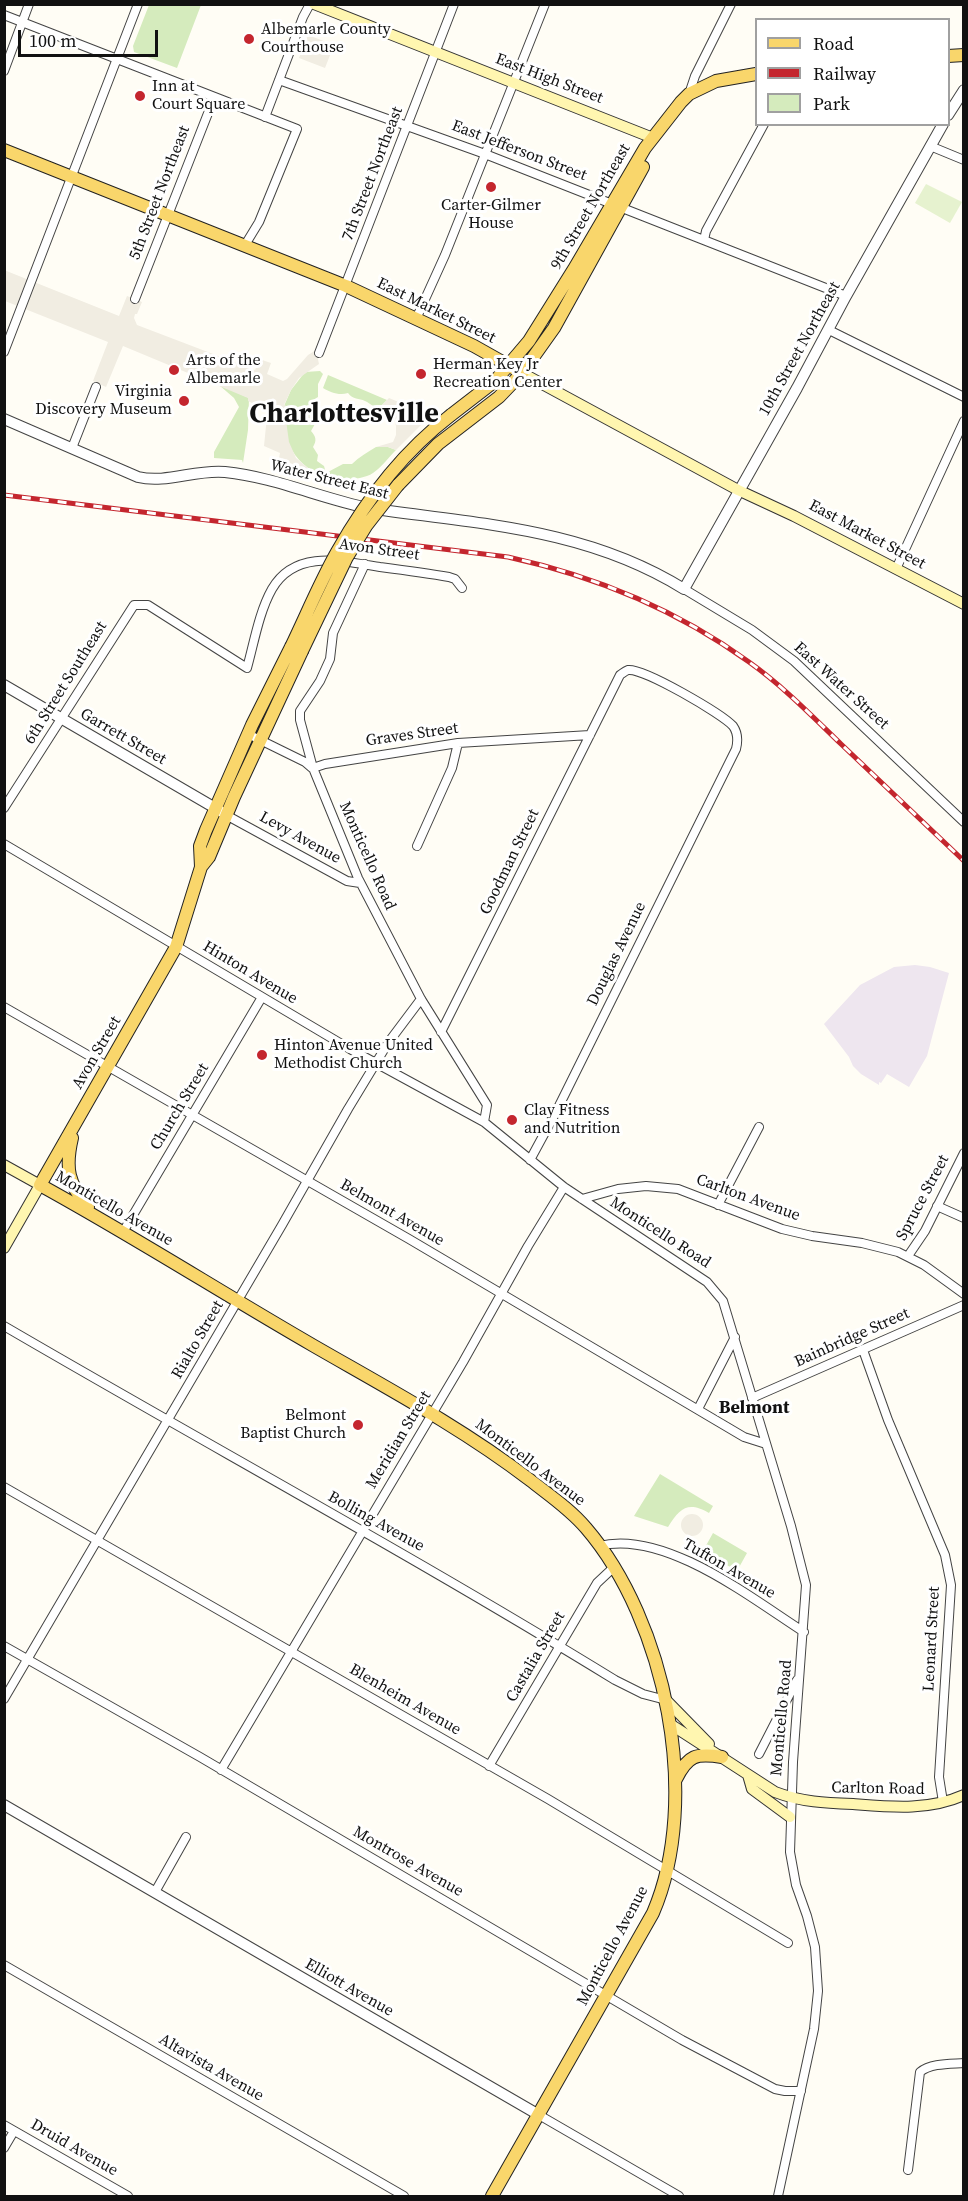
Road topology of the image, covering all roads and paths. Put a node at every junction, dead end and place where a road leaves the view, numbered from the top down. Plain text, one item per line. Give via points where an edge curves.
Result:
1 (29, 4) edge
2 (138, 4) edge
3 (312, 4) edge
4 (454, 4) edge
5 (545, 4) edge
6 (731, 4) edge
7 (4, 15) edge
8 (22, 22) junction
9 (436, 52) junction
10 (117, 58) junction
11 (4, 71) edge
12 (755, 74) edge
13 (279, 80) junction
14 (512, 83) junction
15 (963, 90) edge
16 (689, 94) junction
17 (214, 98) junction
18 (950, 112) edge
19 (265, 117) junction
20 (408, 126) junction
21 (763, 126) edge
22 (942, 126) edge
23 (653, 138) junction
24 (930, 146) junction
25 (4, 150) edge
26 (485, 154) junction
27 (963, 160) edge
28 (71, 175) junction
29 (617, 205) junction
30 (167, 215) junction
31 (705, 240) junction
32 (245, 245) junction
33 (346, 286) junction
34 (846, 296) junction
35 (135, 299) dead end
36 (416, 318) junction
37 (829, 330) junction
38 (4, 352) edge
39 (319, 352) dead end
40 (510, 366) junction
41 (522, 373) junction
42 (96, 387) dead end
43 (963, 397) edge
44 (4, 419) edge
45 (963, 421) edge
46 (72, 448) junction
47 (738, 490) junction
48 (365, 564) junction
49 (896, 569) junction
50 (462, 588) dead end
51 (684, 589) junction
52 (963, 604) edge
53 (134, 605) joint
54 (296, 649) junction
55 (4, 685) edge
56 (606, 704) joint
57 (61, 718) junction
58 (248, 734) junction
59 (590, 735) junction
60 (260, 739) junction
61 (459, 743) junction
62 (313, 768) junction
63 (4, 807) edge
64 (221, 811) junction
65 (963, 822) edge
66 (4, 844) edge
67 (417, 846) dead end
68 (360, 883) junction
69 (176, 947) junction
70 (262, 997) junction
71 (421, 999) junction
72 (4, 1007) edge
73 (441, 1032) junction
74 (376, 1063) junction
75 (108, 1067) junction
76 (192, 1114) junction
77 (484, 1122) junction
78 (75, 1124) junction
79 (759, 1127) dead end
80 (963, 1153) edge
81 (530, 1160) junction
82 (4, 1165) edge
83 (307, 1181) junction
84 (40, 1185) junction
85 (564, 1186) junction
86 (582, 1199) junction
87 (718, 1205) junction
88 (937, 1206) junction
89 (95, 1215) junction
90 (963, 1218) edge
91 (123, 1232) junction
92 (4, 1248) edge
93 (908, 1256) junction
94 (502, 1294) junction
95 (963, 1294) edge
96 (238, 1301) junction
97 (963, 1305) edge
98 (4, 1326) edge
99 (735, 1337) junction
100 (863, 1350) junction
101 (752, 1398) junction
102 (698, 1409) junction
103 (432, 1414) junction
104 (167, 1421) junction
105 (766, 1444) junction
106 (4, 1487) edge
107 (363, 1532) junction
108 (96, 1540) junction
109 (599, 1546) junction
110 (614, 1568) junction
111 (804, 1632) junction
112 (4, 1646) edge
113 (560, 1646) junction
114 (292, 1653) junction
115 (28, 1660) junction
116 (800, 1674) junction
117 (4, 1699) edge
118 (666, 1700) junction
119 (670, 1724) junction
120 (759, 1754) dead end
121 (722, 1757) junction
122 (489, 1766) junction
123 (222, 1770) junction
124 (748, 1775) junction
125 (675, 1780) junction
126 (963, 1795) edge
127 (791, 1798) junction
128 (943, 1802) junction
129 (4, 1805) edge
130 (790, 1817) junction
131 (186, 1837) dead end
132 (668, 1871) junction
133 (155, 1892) junction
134 (788, 1943) dead end
135 (4, 1965) edge
136 (606, 1995) junction
137 (963, 2063) edge
138 (801, 2091) junction
139 (539, 2115) junction
140 (4, 2125) edge
141 (14, 2131) junction
142 (4, 2148) edge
143 (908, 2170) dead end
144 (128, 2196) edge
145 (404, 2196) edge
146 (492, 2196) edge
147 (679, 2196) edge
148 (778, 2196) edge

1 - 8 street
2 - 10 street
3 - 9 main road, East High Street
3 - 13 street via 303,16
4 - 9 street, 7th Street Northeast
5 - 14 street
6 - 16 street via 694,76
7 - 8 street
8 - 10 street
8 - 11 street
9 - 14 main road, East High Street
9 - 20 street, 7th Street Northeast
10 - 17 street
10 - 28 street
12 - 16 main road via 716,81
13 - 19 street
13 - 20 street, East Jefferson Street
14 - 23 main road, East High Street
14 - 26 street
15 - 18 street
16 - 23 main road
17 - 19 street
17 - 30 street, 5th Street Northeast
19 - 32 street via 297,129 259,222
20 - 26 street, East Jefferson Street
20 - 33 street, 7th Street Northeast
21 - 31 street via 706,231
22 - 24 street, 10th Street Northeast
23 - 29 main road, 9th Street Northeast
24 - 27 street
24 - 34 street, 10th Street Northeast
25 - 28 main road, East Market Street
26 - 29 street, East Jefferson Street
26 - 36 street
28 - 30 main road, East Market Street
28 - 38 street
29 - 31 street, East Jefferson Street
29 - 40 main road, 9th Street Northeast
29 - 41 main road, 9th Street Northeast via 554,328
30 - 32 main road, East Market Street
30 - 35 street, 5th Street Northeast
31 - 34 street, East Jefferson Street
32 - 33 main road, East Market Street
33 - 36 main road, East Market Street
33 - 39 street, 7th Street Northeast
34 - 37 street, 10th Street Northeast
36 - 40 main road, East Market Street
37 - 43 street
37 - 47 street, 10th Street Northeast
40 - 41 main road, East Market Street
40 - 54 main road, 9th Street Northeast, bridge via 434,428 390,472 338,551
41 - 47 main road, East Market Street
41 - 54 main road, 9th Street Northeast, bridge via 499,397 417,464 366,526
42 - 46 street
44 - 46 street, Water Street East
45 - 49 street
46 - 51 street, Water Street East via 147,480 205,471 226,472 368,508 486,522 550,535 647,568
47 - 49 main road, East Market Street
47 - 51 street, 10th Street Northeast
48 - 50 street, Avon Street via 449,577
48 - 53 street, Avon Street via 319,560 284,573 266,602 247,668 148,605
48 - 62 street, Monticello Road via 333,633 330,660 300,711
49 - 52 main road, East Market Street
51 - 65 street, East Water Street via 794,661
53 - 57 street, 6th Street Southeast
54 - 58 main road, Avon Street
54 - 60 main road, Avon Street
55 - 57 street, Garrett Street
56 - 59 street, Goodman Street
56 - 81 street, Douglas Avenue via 620,675 634,671 684,694 731,725 738,740
57 - 63 street, 6th Street Southeast
57 - 64 street, Garrett Street
58 - 60 street
58 - 64 main road, Avon Street
59 - 61 street, Graves Street
59 - 73 street, Goodman Street
60 - 62 street
60 - 64 main road, Avon Street
61 - 62 street, Graves Street
61 - 67 street
62 - 68 street, Monticello Road
64 - 68 street, Levy Avenue via 347,881
64 - 69 main road, Avon Street via 209,857 201,867
66 - 69 street, Hinton Avenue
68 - 71 street, Monticello Road
69 - 70 street, Hinton Avenue
69 - 75 main road, Avon Street
70 - 74 street, Hinton Avenue
70 - 76 street, Church Street
71 - 73 street, Monticello Road
71 - 74 street, Rialto Street
72 - 75 street, Belmont Avenue
73 - 77 street, Monticello Road via 487,1105
74 - 77 street, Hinton Avenue
74 - 83 street, Rialto Street
75 - 76 street, Belmont Avenue
75 - 78 main road, Avon Street
76 - 83 street, Belmont Avenue
76 - 91 street, Church Street
77 - 81 street, Monticello Road
78 - 84 main road, Avon Street
78 - 89 main road via 68,1153 70,1178 79,1197
79 - 87 street
80 - 88 street, Spruce Street
81 - 85 street, Monticello Road
82 - 84 main road, Monticello Avenue
83 - 94 street, Belmont Avenue
83 - 96 street, Rialto Street
84 - 89 main road, Monticello Avenue
84 - 92 main road, Avon Street
85 - 86 street, Monticello Road
85 - 94 street, Meridian Street
86 - 87 street, Carlton Avenue via 618,1189 662,1186 687,1191
86 - 99 street, Monticello Road via 707,1282 723,1301
87 - 93 street, Carlton Avenue via 782,1228 878,1246
88 - 90 street
88 - 93 street, Spruce Street
89 - 91 main road, Monticello Avenue
91 - 96 main road, Monticello Avenue
93 - 95 street, Carlton Avenue
94 - 102 street, Belmont Avenue
94 - 103 street, Meridian Street
96 - 103 main road, Monticello Avenue
96 - 104 street, Rialto Street
97 - 100 street, Bainbridge Street
98 - 104 street, Bolling Avenue
99 - 101 street, Monticello Road
99 - 102 street
100 - 101 street, Bainbridge Street
100 - 128 street, Leonard Street via 949,1570 939,1777
101 - 105 street, Monticello Road
102 - 105 street, Belmont Avenue via 744,1437
103 - 107 street, Meridian Street
103 - 109 main road, Monticello Avenue via 478,1442 552,1497 576,1517
104 - 107 street, Bolling Avenue
104 - 108 street, Rialto Street
105 - 111 street, Monticello Road via 804,1573
106 - 108 street, Blenheim Avenue
107 - 113 street, Bolling Avenue
107 - 114 street, Meridian Street
108 - 114 street, Blenheim Avenue
108 - 115 street, Rialto Street
109 - 110 main road, Monticello Avenue
109 - 111 street, Tufton Avenue via 632,1543 679,1556
110 - 113 street, Castalia Street via 597,1583
110 - 118 main road, Monticello Avenue via 642,1623
111 - 116 street, Monticello Road
112 - 115 street, Montrose Avenue
113 - 118 street, Bolling Avenue via 615,1680
113 - 122 street, Castalia Street
114 - 122 street, Blenheim Avenue
114 - 123 street, Meridian Street
115 - 117 street, Rialto Street
115 - 123 street, Montrose Avenue
116 - 120 street
116 - 127 street, Monticello Road
118 - 119 main road, Monticello Avenue
118 - 121 main road, Bolling Avenue
119 - 121 main road, Bolling Avenue
119 - 125 main road, Monticello Avenue
121 - 124 main road, Bolling Avenue
121 - 125 main road via 694,1756 683,1765
122 - 132 street, Blenheim Avenue
123 - 136 street, Montrose Avenue
124 - 127 main road, Bolling Avenue
124 - 130 main road via 752,1789
125 - 132 main road, Monticello Avenue via 674,1833
126 - 128 main road, Carlton Road
127 - 128 main road, Carlton Road via 904,1807
127 - 130 street, Monticello Road
129 - 133 street, Elliott Avenue
130 - 138 street, Monticello Road via 792,1869 807,1916 817,1969 816,2012
131 - 133 street
132 - 134 street, Blenheim Avenue
132 - 136 main road, Monticello Avenue via 653,1913
133 - 139 street, Elliott Avenue
135 - 145 street, Altavista Avenue
136 - 138 street, Montrose Avenue via 765,2084 785,2091
136 - 139 main road, Monticello Avenue
137 - 143 street via 923,2069 918,2076
138 - 148 street, Monticello Road
139 - 146 main road, Monticello Avenue
139 - 147 street, Elliott Avenue
140 - 141 street, Druid Avenue
141 - 142 street
141 - 144 street, Druid Avenue

